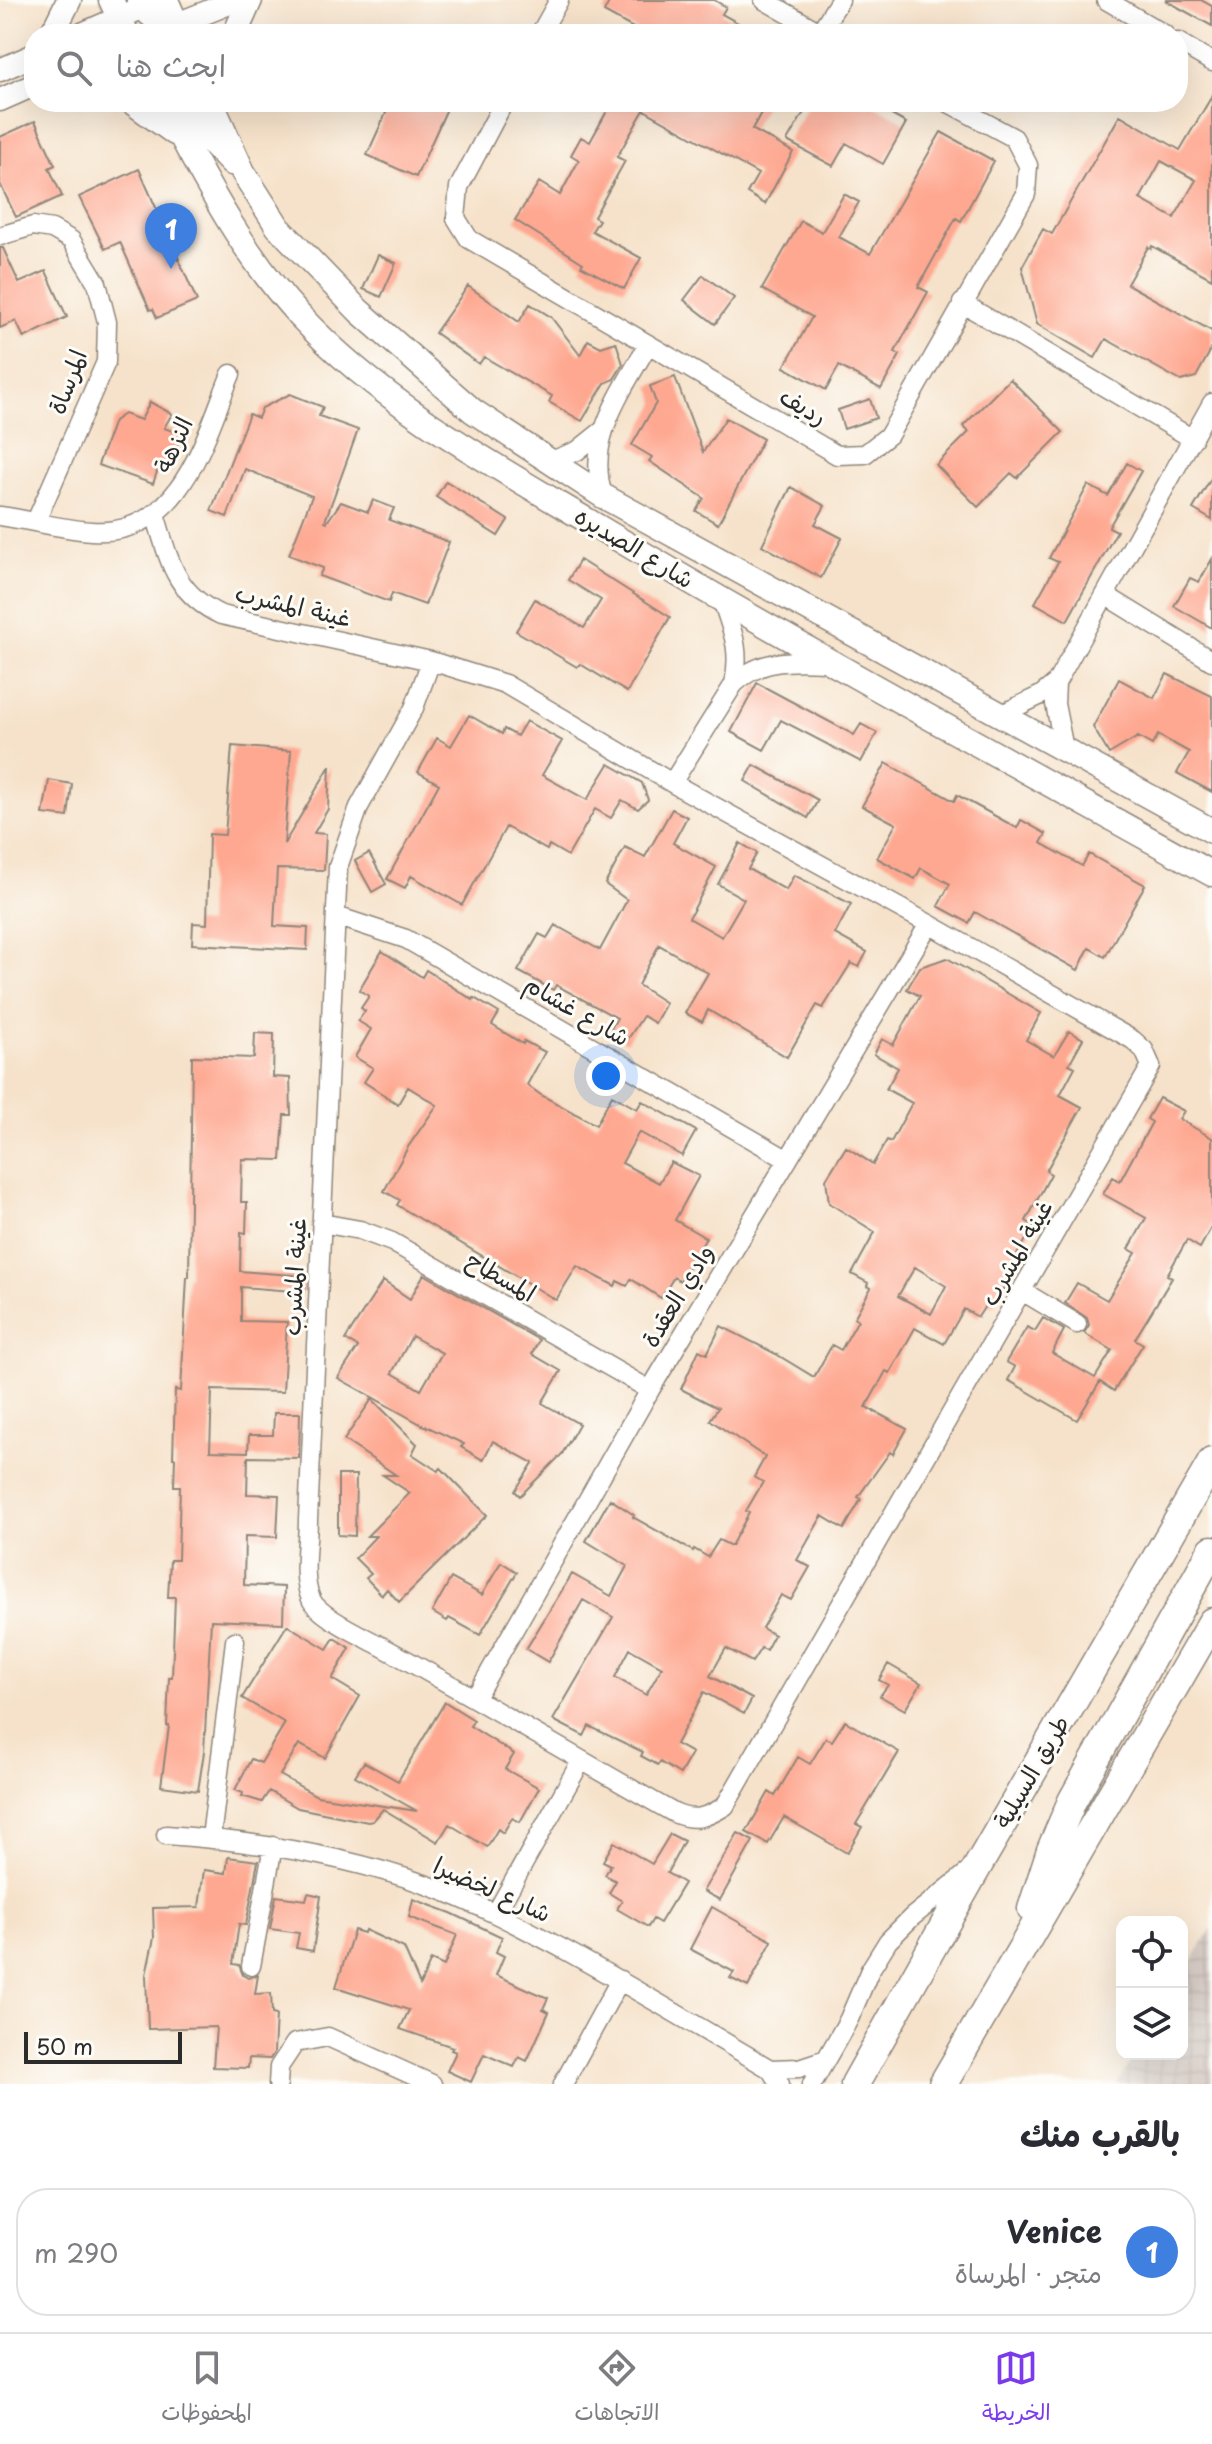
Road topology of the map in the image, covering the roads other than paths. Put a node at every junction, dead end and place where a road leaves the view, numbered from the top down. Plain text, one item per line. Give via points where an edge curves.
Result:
1 (69, 0) edge
2 (237, 0) edge
3 (250, 0) edge
4 (559, 0) edge
5 (764, 0) edge
6 (840, 0) edge
7 (1106, 0) edge
8 (152, 2) edge
9 (119, 17) edge
10 (57, 24) edge
11 (139, 24) edge
12 (174, 24) edge
13 (189, 24) edge
14 (239, 24) edge
15 (546, 24) edge
16 (806, 24) edge
17 (827, 24) edge
18 (1147, 24) edge
19 (1188, 48) edge
20 (24, 59) edge
21 (1212, 62) edge
22 (0, 70) edge
23 (24, 89) edge
24 (0, 100) edge
25 (147, 112) edge
26 (168, 112) edge
27 (192, 112) edge
28 (215, 112) edge
29 (225, 112) edge
30 (499, 112) edge
31 (966, 112) edge
32 (226, 137) junction
33 (185, 143) junction
34 (243, 172) junction
35 (0, 236) edge
36 (962, 303) junction
37 (648, 344) junction
38 (231, 374) dead end
39 (1212, 403) edge
40 (602, 431) junction
41 (1193, 439) junction
42 (548, 462) junction
43 (603, 496) junction
44 (155, 514) junction
45 (0, 516) edge
46 (36, 521) junction
47 (1105, 595) junction
48 (722, 600) junction
49 (431, 661) junction
50 (1212, 661) edge
51 (832, 662) junction
52 (1056, 683) junction
53 (734, 684) junction
54 (1000, 715) junction
55 (1064, 749) junction
56 (672, 783) junction
57 (1212, 831) edge
58 (1212, 874) edge
59 (336, 916) junction
60 (929, 924) junction
61 (788, 1160) junction
62 (321, 1223) junction
63 (1022, 1291) junction
64 (1077, 1324) dead end
65 (650, 1390) junction
66 (1212, 1462) edge
67 (1212, 1550) edge
68 (1212, 1622) edge
69 (235, 1641) dead end
70 (475, 1698) junction
71 (581, 1761) junction
72 (166, 1835) dead end
73 (211, 1838) junction
74 (273, 1846) junction
75 (979, 1864) junction
76 (496, 1913) junction
77 (1020, 1952) junction
78 (251, 1966) dead end
79 (620, 1980) junction
80 (826, 2059) junction
81 (775, 2076) edge
82 (278, 2084) edge
83 (432, 2084) edge
84 (563, 2084) edge
85 (812, 2084) edge
86 (855, 2084) edge
87 (943, 2084) edge

1 - 10 main road
2 - 13 street
3 - 14 main road
4 - 15 street
5 - 16 street
6 - 17 street
7 - 18 street
8 - 9 street
8 - 12 main road
9 - 11 main road
19 - 21 street
20 - 22 street
23 - 24 street
25 - 33 main road
26 - 33 main road, شارع الصديره
27 - 34 main road via 222,156
28 - 32 main road, شارع الصديره
29 - 32 main road
30 - 37 street, رديف via 459,187 456,218 469,239
31 - 36 street, رديف via 1014,138 1028,165 1026,194
32 - 34 main road, شارع الصديره
33 - 48 main road, شارع الصديره via 263,272 308,324 369,380 435,428
34 - 42 main road, شارع الصديره via 278,227 359,311 459,400
35 - 46 street, المرساة via 33,226 71,240 97,283 107,322 106,362
36 - 37 street, رديف via 889,435 865,454 837,455
36 - 41 street
37 - 40 street
38 - 44 street, النزهة via 194,464 178,492
39 - 41 street
40 - 42 street via 577,451
40 - 43 street via 596,463
41 - 47 street
42 - 43 main road, شارع الصديره
43 - 54 main road, شارع الصديره
44 - 46 street, النزهة via 125,528 93,531
44 - 49 street, غينة المشرب via 177,578 203,606 221,615
45 - 46 street, النزهة
47 - 50 street
47 - 52 street
48 - 51 main road, شارع الصديره
48 - 53 street via 738,646
49 - 56 street, غينة المشرب via 505,684
49 - 59 street, غينة المشرب via 414,708 355,817 338,867
51 - 53 street via 775,661
51 - 58 main road, شارع الصديره
52 - 54 street
52 - 55 street
53 - 56 street
54 - 55 main road, شارع الصديره
55 - 57 main road, شارع الصديره
56 - 60 street, غينة المشرب
59 - 61 street, شارع غشام via 406,939
59 - 62 street, غينة المشرب
60 - 61 street, وادي العقدة
60 - 63 street, غينة المشرب via 1133,1040 1151,1066
61 - 65 street, وادي العقدة
62 - 65 street, المسطاح via 392,1242
62 - 70 street, غينة المشرب via 307,1562 310,1598 361,1635
63 - 64 street
63 - 71 street, غينة المشرب via 725,1806 690,1820
65 - 70 street, وادي العقدة
66 - 75 main road, طريق السيلية
67 - 77 main road via 1072,1801
68 - 77 main road
69 - 73 street
70 - 71 street, غينة المشرب
71 - 76 street
72 - 73 street, شارع لخضيرا
73 - 74 street, شارع لخضيرا
74 - 76 street, شارع لخضيرا via 428,1885
74 - 78 street
75 - 80 street via 888,1941
75 - 86 main road, طريق السيلية
76 - 79 street, شارع لخضيرا
77 - 87 main road
79 - 81 street, شارع لخضيرا
79 - 84 street
80 - 81 street, شارع لخضيرا
80 - 85 street
82 - 83 street via 279,2067 295,2043 328,2037

